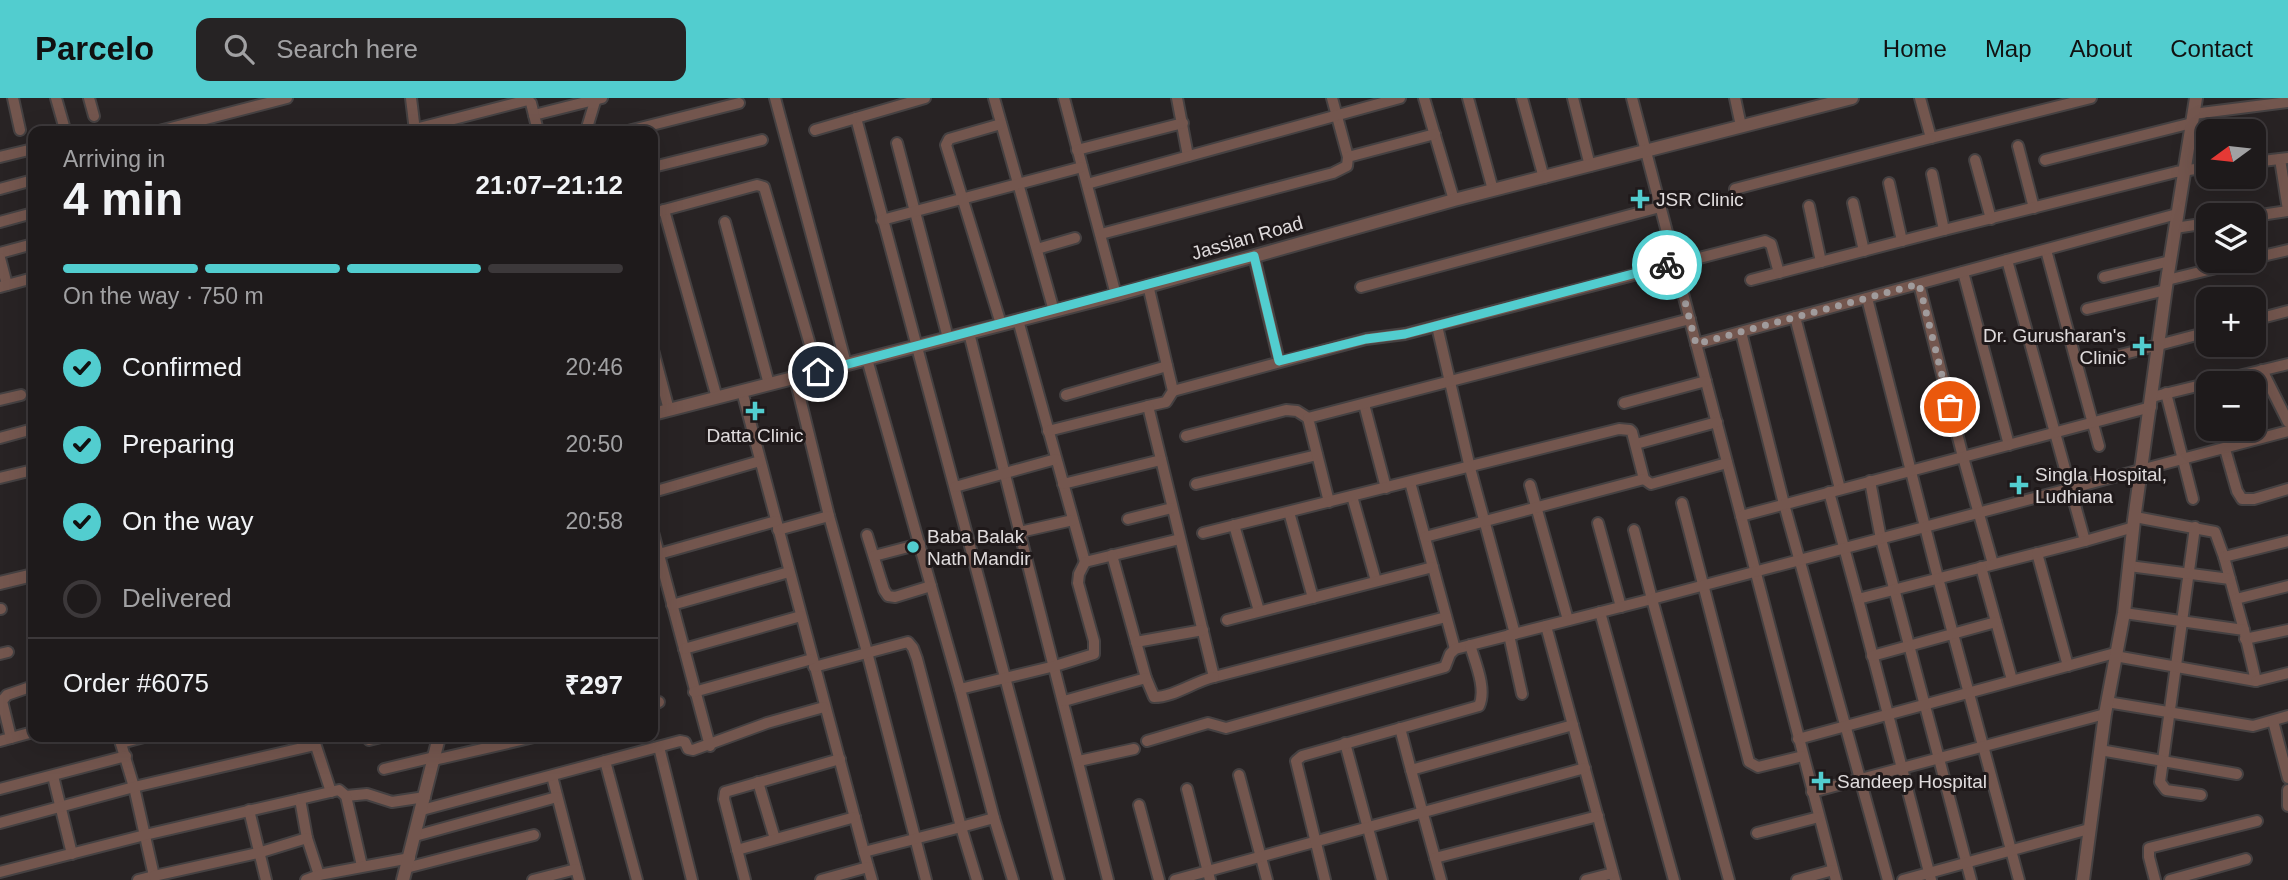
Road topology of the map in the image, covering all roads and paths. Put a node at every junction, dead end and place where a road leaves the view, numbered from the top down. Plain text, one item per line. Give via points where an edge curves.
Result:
1 (13, 98) edge
2 (56, 98) edge
3 (89, 98) edge
4 (287, 98) edge
5 (411, 98) edge
6 (775, 98) edge
7 (925, 98) edge
8 (994, 98) edge
9 (1066, 98) edge
10 (1177, 98) edge
11 (1332, 98) edge
12 (1401, 98) edge
13 (1424, 98) edge
14 (1468, 98) edge
15 (1521, 98) edge
16 (1573, 98) edge
17 (1632, 98) edge
18 (1735, 98) edge
19 (1852, 98) edge
20 (1920, 98) edge
21 (2091, 98) edge
22 (2196, 98) edge
23 (598, 99) edge
24 (2288, 102) edge
25 (739, 103) dead end
26 (534, 115) junction
27 (1336, 115) junction
28 (94, 116) dead end
29 (856, 118) junction
30 (2192, 119) junction
31 (1183, 123) junction
32 (1001, 124) junction
33 (64, 126) dead end
34 (193, 126) edge
35 (414, 126) edge
36 (430, 126) edge
37 (537, 126) edge
38 (588, 126) edge
39 (648, 126) edge
40 (1741, 126) junction
41 (20, 130) dead end
42 (815, 130) dead end
43 (1435, 134) junction
44 (1931, 138) junction
45 (762, 139) dead end
46 (897, 143) dead end
47 (2018, 146) dead end
48 (28, 150) edge
49 (1077, 150) junction
50 (1647, 150) junction
51 (1188, 156) junction
52 (0, 157) edge
53 (1348, 157) junction
54 (2284, 159) edge
55 (1975, 160) dead end
56 (2045, 160) dead end
57 (2266, 161) edge
58 (658, 166) edge
59 (1590, 166) junction
60 (1082, 167) junction
61 (2196, 169) edge
62 (2185, 170) junction
63 (1932, 174) dead end
64 (1544, 178) junction
65 (28, 181) edge
66 (1018, 182) junction
67 (1889, 183) dead end
68 (1087, 184) junction
69 (0, 189) edge
70 (1735, 189) dead end
71 (1493, 190) junction
72 (962, 198) junction
73 (1454, 200) junction
74 (1853, 203) dead end
75 (1809, 206) dead end
76 (1660, 207) junction
77 (2034, 208) junction
78 (915, 211) junction
79 (2288, 211) edge
80 (658, 212) edge
81 (2178, 214) junction
82 (2266, 214) edge
83 (28, 215) edge
84 (1991, 219) junction
85 (882, 220) junction
86 (0, 222) edge
87 (725, 222) dead end
88 (2196, 225) edge
89 (2175, 228) junction
90 (1944, 230) junction
91 (1101, 234) junction
92 (1075, 238) dead end
93 (1902, 241) junction
94 (28, 246) edge
95 (1037, 249) junction
96 (2046, 250) junction
97 (2288, 250) edge
98 (1864, 251) junction
99 (0, 255) edge
100 (2266, 255) edge
101 (1254, 256) junction
102 (2007, 260) junction
103 (2170, 261) junction
104 (1821, 262) junction
105 (1675, 263) junction
106 (1963, 272) junction
107 (1779, 273) junction
108 (2206, 273) edge
109 (2104, 277) dead end
110 (28, 279) edge
111 (1751, 280) dead end
112 (1919, 284) junction
113 (1148, 285) junction
114 (2167, 285) junction
115 (3, 286) edge
116 (1361, 287) dead end
117 (1116, 295) junction
118 (1867, 298) junction
119 (2087, 309) dead end
120 (1054, 311) junction
121 (2288, 311) edge
122 (1795, 317) junction
123 (2266, 317) edge
124 (1690, 319) junction
125 (1018, 320) junction
126 (1001, 324) junction
127 (1437, 326) junction
128 (1741, 332) junction
129 (969, 333) junction
130 (2196, 335) edge
131 (948, 338) junction
132 (1696, 344) junction
133 (2159, 345) junction
134 (918, 346) junction
135 (2109, 358) dead end
136 (867, 359) junction
137 (1279, 361) junction
138 (846, 364) junction
139 (2288, 364) edge
140 (1167, 366) junction
141 (658, 369) edge
142 (2262, 370) junction
143 (818, 372) junction
144 (795, 378) junction
145 (1706, 381) junction
146 (1450, 382) junction
147 (769, 384) junction
148 (742, 391) junction
149 (1173, 391) junction
150 (2166, 393) junction
151 (21, 395) dead end
152 (1066, 395) dead end
153 (717, 398) junction
154 (0, 400) edge
155 (2151, 402) junction
156 (1624, 403) dead end
157 (1364, 404) junction
158 (1148, 406) junction
159 (669, 410) junction
160 (658, 413) edge
161 (1308, 418) junction
162 (1717, 422) junction
163 (2288, 422) edge
164 (2092, 423) junction
165 (28, 430) edge
166 (1048, 431) junction
167 (2288, 431) edge
168 (2054, 433) junction
169 (1186, 436) dead end
170 (0, 438) edge
171 (1636, 444) junction
172 (2009, 445) junction
173 (2099, 446) dead end
174 (2225, 449) junction
175 (1317, 455) junction
176 (1963, 457) junction
177 (1056, 459) junction
178 (1161, 460) junction
179 (2183, 460) junction
180 (760, 461) junction
181 (1727, 463) junction
182 (1470, 467) junction
183 (1912, 470) junction
184 (2142, 470) junction
185 (28, 471) edge
186 (1004, 474) junction
187 (0, 478) edge
188 (1644, 479) junction
189 (1870, 481) junction
190 (1410, 482) junction
191 (1063, 484) junction
192 (1196, 484) dead end
193 (1530, 485) dead end
194 (955, 487) junction
195 (1386, 488) junction
196 (1840, 489) junction
197 (2069, 489) junction
198 (2288, 489) edge
199 (658, 491) edge
200 (1829, 492) junction
201 (1352, 496) junction
202 (2193, 499) dead end
203 (1329, 502) junction
204 (1682, 503) dead end
205 (1784, 504) junction
206 (1537, 507) junction
207 (1172, 508) junction
208 (1289, 512) junction
209 (1978, 513) junction
210 (829, 516) junction
211 (1741, 516) junction
212 (1128, 519) dead end
213 (1073, 520) junction
214 (1484, 521) junction
215 (2134, 522) junction
216 (1598, 523) dead end
217 (1234, 525) junction
218 (777, 526) junction
219 (1925, 527) junction
220 (2195, 527) junction
221 (1634, 530) dead end
222 (1020, 532) junction
223 (1203, 533) dead end
224 (867, 535) dead end
225 (1425, 537) junction
226 (1180, 539) junction
227 (1881, 539) junction
228 (2085, 541) junction
229 (2288, 541) edge
230 (920, 544) junction
231 (1845, 548) junction
232 (658, 550) edge
233 (2037, 553) junction
234 (659, 554) junction
235 (1112, 555) junction
236 (874, 556) junction
237 (2224, 557) junction
238 (1800, 560) junction
239 (1085, 562) junction
240 (1993, 564) junction
241 (2129, 566) junction
242 (1433, 567) junction
243 (1982, 567) junction
244 (789, 572) junction
245 (1756, 572) junction
246 (2189, 575) junction
247 (28, 576) edge
248 (1938, 578) junction
249 (2230, 579) junction
250 (1376, 581) junction
251 (0, 583) edge
252 (931, 586) junction
253 (1702, 586) junction
254 (2288, 586) edge
255 (1895, 590) junction
256 (1313, 598) junction
257 (1652, 599) junction
258 (1858, 599) junction
259 (2236, 599) junction
260 (671, 605) junction
261 (1621, 607) junction
262 (1259, 611) junction
263 (1600, 612) junction
264 (2124, 612) junction
265 (801, 616) junction
266 (1446, 617) junction
267 (1568, 620) junction
268 (1227, 621) dead end
269 (2182, 621) junction
270 (1996, 622) junction
271 (1546, 626) junction
272 (1203, 630) junction
273 (2288, 630) edge
274 (1512, 634) junction
275 (1954, 634) junction
276 (2244, 635) junction
277 (1136, 642) junction
278 (1470, 645) junction
279 (1909, 646) junction
280 (684, 649) junction
281 (1455, 649) junction
282 (867, 652) junction
283 (2115, 655) junction
284 (1872, 656) junction
285 (813, 663) junction
286 (1055, 666) junction
287 (2068, 666) junction
288 (2176, 666) junction
289 (2288, 673) edge
290 (1214, 677) junction
291 (1006, 678) junction
292 (1146, 678) junction
293 (2012, 680) junction
294 (2256, 681) junction
295 (28, 688) edge
296 (960, 688) junction
297 (694, 692) junction
298 (1970, 692) junction
299 (1522, 694) dead end
300 (1064, 701) junction
301 (1925, 705) junction
302 (824, 706) junction
303 (2106, 708) junction
304 (2171, 713) junction
305 (1887, 715) junction
306 (2288, 716) edge
307 (2273, 720) junction
308 (1573, 725) junction
309 (1847, 726) junction
310 (1400, 728) junction
311 (28, 733) edge
312 (6, 739) edge
313 (1798, 739) junction
314 (1147, 741) dead end
315 (121, 742) edge
316 (310, 742) edge
317 (314, 742) edge
318 (438, 742) edge
319 (510, 742) edge
320 (1345, 743) junction
321 (710, 746) junction
322 (659, 747) junction
323 (1983, 747) junction
324 (1134, 749) dead end
325 (2100, 750) junction
326 (1803, 755) junction
327 (126, 756) junction
328 (1939, 758) junction
329 (434, 759) junction
330 (840, 759) junction
331 (605, 761) junction
332 (1079, 761) junction
333 (2162, 761) junction
334 (1585, 768) junction
335 (1903, 768) junction
336 (384, 769) dead end
337 (1411, 770) junction
338 (2237, 774) dead end
339 (1239, 775) dead end
340 (53, 776) junction
341 (552, 776) junction
342 (2288, 778) edge
343 (1862, 779) junction
344 (758, 782) junction
345 (134, 787) junction
346 (0, 789) edge
347 (1187, 789) dead end
348 (2288, 790) edge
349 (331, 792) junction
350 (1812, 792) junction
351 (2201, 795) dead end
352 (346, 796) junction
353 (425, 797) junction
354 (557, 797) junction
355 (300, 799) junction
356 (1139, 805) dead end
357 (2288, 806) edge
358 (61, 807) junction
359 (249, 810) junction
360 (422, 810) junction
361 (1422, 812) junction
362 (1598, 816) junction
363 (855, 817) junction
364 (1819, 817) junction
365 (994, 818) junction
366 (2257, 821) dead end
367 (0, 823) edge
368 (961, 827) junction
369 (1367, 827) junction
370 (2090, 829) junction
371 (1757, 833) dead end
372 (145, 835) junction
373 (534, 835) dead end
374 (415, 836) junction
375 (307, 838) junction
376 (775, 839) junction
377 (915, 839) junction
378 (1315, 842) junction
379 (737, 850) junction
380 (2011, 851) junction
381 (864, 852) junction
382 (258, 853) junction
383 (72, 854) junction
384 (1261, 856) junction
385 (1435, 858) junction
386 (2246, 859) dead end
387 (1966, 863) junction
388 (362, 866) junction
389 (868, 867) junction
390 (406, 869) edge
391 (0, 872) edge
392 (577, 874) edge
393 (318, 875) junction
394 (1834, 875) edge
395 (153, 876) junction
396 (1209, 876) edge
397 (1614, 876) edge
398 (1930, 876) edge
399 (138, 880) edge
400 (266, 880) edge
401 (306, 880) edge
402 (533, 880) edge
403 (637, 880) edge
404 (692, 880) edge
405 (745, 880) edge
406 (821, 880) edge
407 (872, 880) edge
408 (926, 880) edge
409 (977, 880) edge
410 (1013, 880) edge
411 (1059, 880) edge
412 (1108, 880) edge
413 (1159, 880) edge
414 (1175, 880) edge
415 (1267, 880) edge
416 (1325, 880) edge
417 (1382, 880) edge
418 (1441, 880) edge
419 (1586, 880) edge
420 (1674, 880) edge
421 (1729, 880) edge
422 (1797, 880) edge
423 (1888, 880) edge
424 (1903, 880) edge
425 (1971, 880) edge
426 (2019, 880) edge
427 (2083, 880) edge
428 (2155, 880) edge
429 (2170, 880) edge

1 - 41 street
2 - 33 street
3 - 28 street
4 - 34 street
5 - 35 street
6 - 138 street
7 - 29 street
8 - 32 street
9 - 49 street
10 - 31 street
11 - 27 street
12 - 27 street
13 - 43 street
14 - 71 street
15 - 64 street
16 - 59 street
17 - 50 street
18 - 40 street
19 - 40 street, Jassian Road
20 - 44 street
21 - 44 street
22 - 30 street
23 - 26 street
23 - 38 street
24 - 30 street
25 - 39 street
26 - 36 street via 528,100
26 - 37 street
27 - 51 street
27 - 53 street
29 - 42 street
29 - 85 street
30 - 56 street
30 - 62 street
31 - 49 street
31 - 51 street
32 - 66 street
32 - 72 street via 956,135 947,142
40 - 50 street, Jassian Road
43 - 53 street
43 - 73 street
44 - 70 street
45 - 58 street
46 - 78 street
47 - 77 street
48 - 52 street
49 - 60 street
50 - 59 street, Jassian Road
50 - 76 street
51 - 68 street
53 - 91 street via 1347,166 1334,173
54 - 57 street
54 - 79 street
55 - 84 street
59 - 64 street, Jassian Road
60 - 66 street
60 - 68 street
61 - 62 street
62 - 77 street
62 - 81 street
63 - 90 street
64 - 71 street, Jassian Road
65 - 69 street
66 - 72 street
66 - 95 street
67 - 93 street
68 - 91 street
71 - 73 street, Jassian Road
72 - 78 street
72 - 126 street
73 - 101 street, Jassian Road
74 - 98 street
75 - 104 street
76 - 105 street
76 - 116 street
77 - 84 street
78 - 85 street
78 - 131 street
79 - 82 street
80 - 143 street via 757,185 764,187
80 - 153 street
81 - 89 street
81 - 96 street
83 - 86 street
84 - 90 street
85 - 134 street
87 - 147 street
88 - 89 street
89 - 103 street
90 - 93 street
91 - 117 street
92 - 95 street
93 - 98 street
94 - 99 street
95 - 120 street
96 - 102 street
96 - 164 street
97 - 100 street
98 - 104 street
99 - 115 street
101 - 113 street, Jassian Road
101 - 137 street
102 - 106 street
102 - 168 street
103 - 109 street
103 - 114 street
104 - 107 street
105 - 107 street via 1765,241 1771,244
105 - 124 street
105 - 127 street
106 - 112 street
106 - 172 street
107 - 111 street
108 - 114 street
110 - 115 street
112 - 118 street
112 - 176 street
113 - 117 street, Jassian Road
113 - 140 street
114 - 119 street
114 - 133 street
117 - 120 street, Jassian Road
118 - 122 street
118 - 183 street
120 - 125 street, Jassian Road
121 - 123 street
122 - 128 street
122 - 196 street
124 - 132 street
124 - 146 street
125 - 126 street, Jassian Road
125 - 166 street
126 - 129 street, Jassian Road
127 - 137 street
127 - 146 street
128 - 132 street
128 - 205 street
129 - 131 street, Jassian Road
129 - 186 street
130 - 133 street
131 - 134 street, Jassian Road
132 - 145 street
133 - 135 street
133 - 155 street
134 - 136 street, Jassian Road
134 - 194 street
136 - 138 street, Jassian Road
136 - 230 street
137 - 149 street
138 - 143 street, Jassian Road
139 - 142 street
140 - 149 street
140 - 152 street
141 - 159 street
142 - 150 street
142 - 163 street
143 - 144 street, Jassian Road
144 - 147 street, Jassian Road
144 - 210 street
145 - 156 street
145 - 162 street
146 - 157 street
146 - 182 street
147 - 148 street, Jassian Road
148 - 153 street, Jassian Road
148 - 180 street
149 - 158 street via 1166,402
150 - 155 street
150 - 179 street
151 - 154 street
153 - 159 street, Jassian Road
155 - 164 street
155 - 184 street
157 - 161 street
157 - 195 street
158 - 166 street
158 - 178 street
159 - 160 street, Jassian Road
161 - 169 street via 1286,411
161 - 175 street
162 - 171 street
162 - 181 street
164 - 168 street
164 - 173 street
165 - 170 street
166 - 177 street
167 - 174 street
168 - 172 street
168 - 197 street
171 - 182 street via 1630,430 1619,429
171 - 188 street
172 - 176 street
174 - 179 street
174 - 198 street via 2242,499
175 - 192 street
175 - 203 street
176 - 183 street
176 - 209 street
177 - 186 street
177 - 191 street
178 - 191 street
178 - 207 street
179 - 184 street
179 - 202 street
180 - 199 street
180 - 218 street
181 - 188 street via 1656,484
181 - 211 street
182 - 190 street
182 - 214 street
183 - 189 street
183 - 219 street
184 - 197 street
184 - 215 street
185 - 187 street
186 - 194 street
186 - 222 street
188 - 206 street
189 - 196 street
189 - 227 street
190 - 195 street
190 - 225 street
191 - 213 street
193 - 206 street
194 - 291 street
195 - 201 street
196 - 200 street
197 - 209 street
197 - 228 street
200 - 205 street
200 - 231 street
201 - 203 street
201 - 250 street
203 - 208 street
204 - 253 street
205 - 211 street
205 - 238 street
206 - 214 street
206 - 267 street
207 - 212 street
207 - 226 street
208 - 217 street
208 - 256 street
209 - 219 street
209 - 240 street
210 - 218 street
210 - 282 street
211 - 245 street
213 - 222 street
213 - 239 street
214 - 225 street
214 - 274 street
215 - 220 street
215 - 228 street
215 - 241 street
216 - 261 street
217 - 223 street
217 - 262 street
218 - 234 street
218 - 244 street
219 - 227 street
219 - 248 street
220 - 237 street via 2215,531
220 - 246 street
221 - 257 street
222 - 286 street
224 - 236 street
225 - 242 street
226 - 235 street
226 - 272 street
227 - 231 street
227 - 255 street
228 - 233 street
229 - 237 street
230 - 236 street
230 - 252 street
231 - 238 street
231 - 258 street
232 - 234 street
233 - 240 street
233 - 287 street
234 - 260 street
235 - 239 street
235 - 277 street
236 - 252 street via 888,596
237 - 249 street
238 - 245 street
238 - 309 street
239 - 286 street via 1078,583 1095,651
240 - 243 street
241 - 246 street
241 - 264 street
242 - 250 street
242 - 266 street
243 - 248 street
243 - 270 street
244 - 260 street
244 - 265 street
245 - 253 street
245 - 313 street
246 - 249 street
246 - 269 street
247 - 251 street
248 - 255 street
248 - 275 street
249 - 259 street
250 - 256 street
252 - 296 street
253 - 257 street
253 - 326 street via 1749,762 1758,767
254 - 259 street
255 - 258 street
255 - 279 street
256 - 262 street
257 - 261 street
257 - 421 street
258 - 284 street
259 - 276 street
260 - 280 street
261 - 263 street
262 - 268 street
263 - 267 street
263 - 420 street
264 - 269 street
264 - 283 street
265 - 280 street
265 - 285 street
266 - 281 street
266 - 290 street
267 - 271 street
269 - 276 street
269 - 288 street
270 - 275 street
270 - 293 street
271 - 274 street
271 - 308 street
272 - 277 street
272 - 290 street
273 - 276 street
274 - 278 street
274 - 299 street
275 - 279 street
275 - 298 street
276 - 294 street
277 - 292 street
278 - 281 street
278 - 310 street via 1482,691 1479,706
279 - 284 street
279 - 301 street
280 - 297 street
281 - 314 street via 1445,667 1226,728 1208,723
282 - 285 street
282 - 368 street via 908,642 913,648
282 - 377 street
283 - 287 street
283 - 288 street
283 - 303 street
284 - 305 street
285 - 297 street
285 - 302 street
286 - 291 street
286 - 300 street
287 - 293 street
288 - 294 street
288 - 304 street
289 - 294 street
290 - 292 street via 1156,698
291 - 296 street
291 - 411 street
292 - 300 street
293 - 298 street
295 - 312 street via 2,701
296 - 365 street
297 - 321 street
298 - 301 street
298 - 323 street
300 - 332 street
301 - 305 street
301 - 328 street
302 - 321 street
302 - 330 street
303 - 304 street
303 - 323 street
303 - 325 street
304 - 307 street via 2253,726
304 - 333 street
305 - 309 street
305 - 335 street
306 - 307 street
307 - 342 street
308 - 334 street
308 - 337 street
309 - 313 street
309 - 343 street
310 - 320 street
310 - 337 street
311 - 312 street
313 - 326 street
315 - 327 street
316 - 345 street
317 - 349 street
318 - 329 street
319 - 329 street
320 - 369 street
320 - 378 street via 1296,761
321 - 322 street via 690,750 680,741
322 - 331 street
322 - 404 street
323 - 328 street
323 - 380 street
324 - 332 street
325 - 333 street
325 - 370 street
326 - 350 street
327 - 340 street
327 - 345 street
328 - 335 street
328 - 387 street
329 - 336 street
329 - 353 street
330 - 344 street
330 - 363 street
331 - 341 street
331 - 403 street
332 - 412 street
333 - 338 street
333 - 351 street via 2163,788
334 - 361 street
334 - 362 street
335 - 343 street
335 - 398 street
337 - 361 street
339 - 384 street
340 - 346 street
340 - 358 street
341 - 354 street
341 - 360 street
343 - 350 street
343 - 423 street
344 - 376 street
344 - 379 street via 725,792
345 - 358 street
345 - 372 street
347 - 396 street
348 - 357 street
349 - 352 street via 339,790
349 - 355 street
350 - 364 street
352 - 353 street via 367,794 392,802
352 - 388 street
353 - 360 street
354 - 374 street
354 - 392 street
355 - 359 street
355 - 375 street
356 - 413 street
358 - 367 street
358 - 383 street
359 - 372 street
359 - 382 street
360 - 374 street
361 - 369 street
361 - 385 street
362 - 385 street
362 - 397 street
363 - 376 street
363 - 381 street
364 - 371 street
364 - 394 street
365 - 368 street
365 - 410 street
366 - 428 street via 2149,848
368 - 377 street
368 - 409 street
369 - 378 street
369 - 417 street
370 - 380 street
370 - 427 street
372 - 383 street
372 - 395 street
373 - 390 street
374 - 390 street
375 - 382 street
375 - 393 street
376 - 379 street
377 - 381 street
377 - 408 street
378 - 384 street
378 - 416 street
379 - 405 street
380 - 387 street
380 - 426 street
381 - 389 street
382 - 395 street
382 - 400 street
383 - 391 street
384 - 396 street
384 - 415 street
385 - 418 street
386 - 429 street
387 - 398 street
387 - 425 street
388 - 390 street
388 - 393 street
389 - 406 street
389 - 407 street
392 - 402 street
393 - 401 street
394 - 422 street
395 - 399 street
396 - 414 street
397 - 419 street
398 - 424 street

